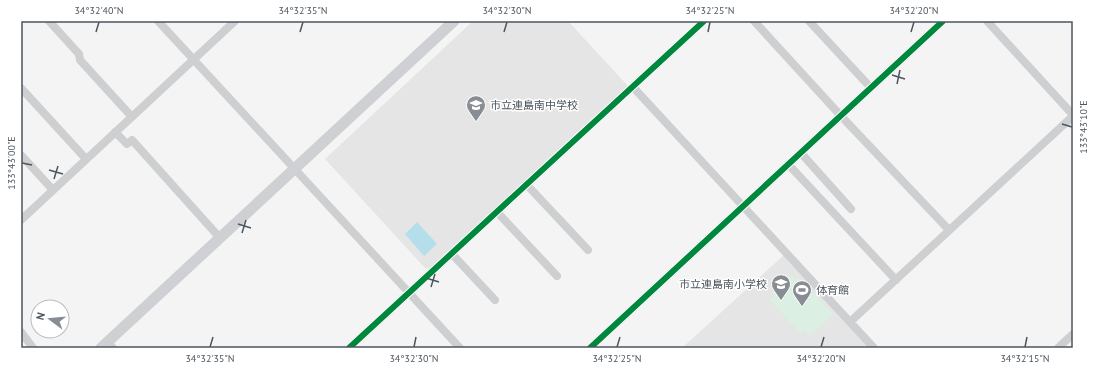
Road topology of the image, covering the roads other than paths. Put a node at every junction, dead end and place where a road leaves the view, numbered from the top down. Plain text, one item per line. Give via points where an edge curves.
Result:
1 (49, 21) edge
2 (158, 21) edge
3 (235, 21) edge
4 (454, 21) edge
5 (704, 21) edge
6 (754, 21) edge
7 (809, 21) edge
8 (943, 21) edge
9 (987, 21) edge
10 (194, 59) junction
11 (633, 87) junction
12 (21, 88) edge
13 (871, 88) junction
14 (1073, 115) edge
15 (841, 116) junction
16 (132, 117) junction
17 (115, 132) junction
18 (800, 153) junction
19 (21, 155) edge
20 (86, 159) junction
21 (788, 164) junction
22 (295, 168) junction
23 (527, 185) junction
24 (53, 190) junction
25 (744, 206) junction
26 (851, 209) dead end
27 (497, 212) junction
28 (22, 216) edge
29 (949, 230) junction
30 (220, 238) junction
31 (588, 250) dead end
32 (452, 254) junction
33 (557, 276) dead end
34 (896, 280) junction
35 (409, 293) junction
36 (495, 300) dead end
37 (850, 322) junction
38 (21, 332) edge
39 (1073, 334) edge
40 (107, 346) edge
41 (33, 348) edge
42 (349, 348) edge
43 (460, 348) edge
44 (590, 348) edge
45 (874, 348) edge
46 (1058, 348) edge

1 - 16 street via 80,54 80,60
2 - 10 street
3 - 10 street
4 - 22 street
5 - 11 street
6 - 15 street
7 - 13 street
8 - 13 street
9 - 14 street
10 - 16 street
10 - 22 street
11 - 23 street
11 - 25 street
12 - 20 street
13 - 15 street
14 - 29 street
15 - 18 street
15 - 29 street
16 - 17 street
17 - 20 street
17 - 30 street via 127,144 132,140
18 - 21 street
18 - 26 street
19 - 24 street
20 - 24 street
21 - 25 street
21 - 34 street
22 - 30 street
22 - 35 street
23 - 27 street
23 - 31 street
24 - 28 street
25 - 37 street
25 - 44 street
27 - 32 street
27 - 33 street
29 - 34 street
30 - 40 street
32 - 35 street
32 - 36 street
34 - 37 street
35 - 42 street
35 - 43 street
37 - 45 street
38 - 41 street
39 - 46 street

